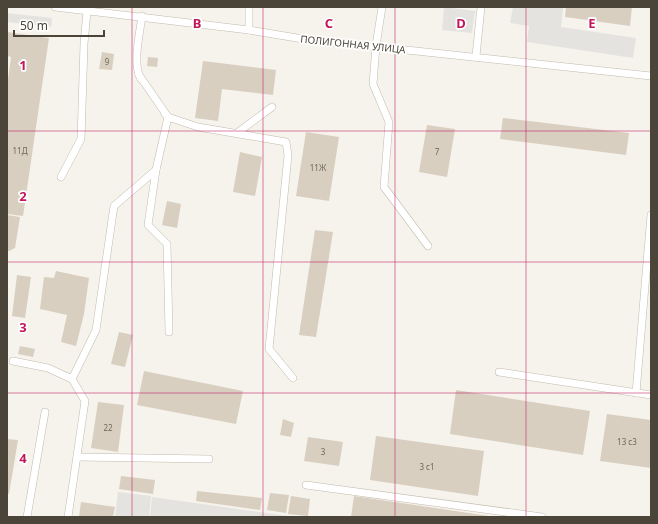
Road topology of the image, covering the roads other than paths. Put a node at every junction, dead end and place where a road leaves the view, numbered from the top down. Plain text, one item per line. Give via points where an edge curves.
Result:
1 (55, 7) edge
2 (249, 7) edge
3 (382, 7) edge
4 (481, 7) edge
5 (88, 11) junction
6 (142, 16) junction
7 (249, 30) junction
8 (376, 46) junction
9 (476, 56) junction
10 (651, 76) edge
11 (272, 107) dead end
12 (168, 117) junction
13 (237, 133) junction
14 (156, 170) junction
15 (61, 177) dead end
16 (651, 214) edge
17 (428, 246) dead end
18 (169, 332) dead end
19 (13, 361) dead end
20 (499, 372) dead end
21 (293, 378) dead end
22 (72, 379) junction
23 (636, 393) junction
24 (651, 395) edge
25 (45, 412) dead end
26 (78, 457) junction
27 (209, 459) dead end
28 (306, 485) dead end
29 (27, 517) edge
30 (68, 517) edge
31 (542, 517) edge

1 - 5 lane, ПОЛИГОННАЯ УЛИЦА
2 - 7 lane
3 - 8 lane
4 - 9 lane
5 - 6 lane, ПОЛИГОННАЯ УЛИЦА
5 - 15 lane via 84,44 81,139
6 - 7 lane, ПОЛИГОННАЯ УЛИЦА
6 - 12 lane via 137,52 139,75
7 - 8 lane, ПОЛИГОННАЯ УЛИЦА via 303,39
8 - 9 lane, ПОЛИГОННАЯ УЛИЦА
8 - 17 lane via 373,84 390,122 384,187
9 - 10 lane, ПОЛИГОННАЯ УЛИЦА
11 - 13 lane
12 - 13 lane via 198,127
12 - 14 lane
13 - 21 lane via 286,142 288,155 269,349
14 - 18 lane via 148,225 167,244
14 - 22 lane via 114,206 96,330
16 - 23 lane
19 - 22 lane via 48,368
20 - 23 lane
22 - 26 lane via 85,401
23 - 24 lane
25 - 29 lane
26 - 27 lane
26 - 30 lane
28 - 31 lane

